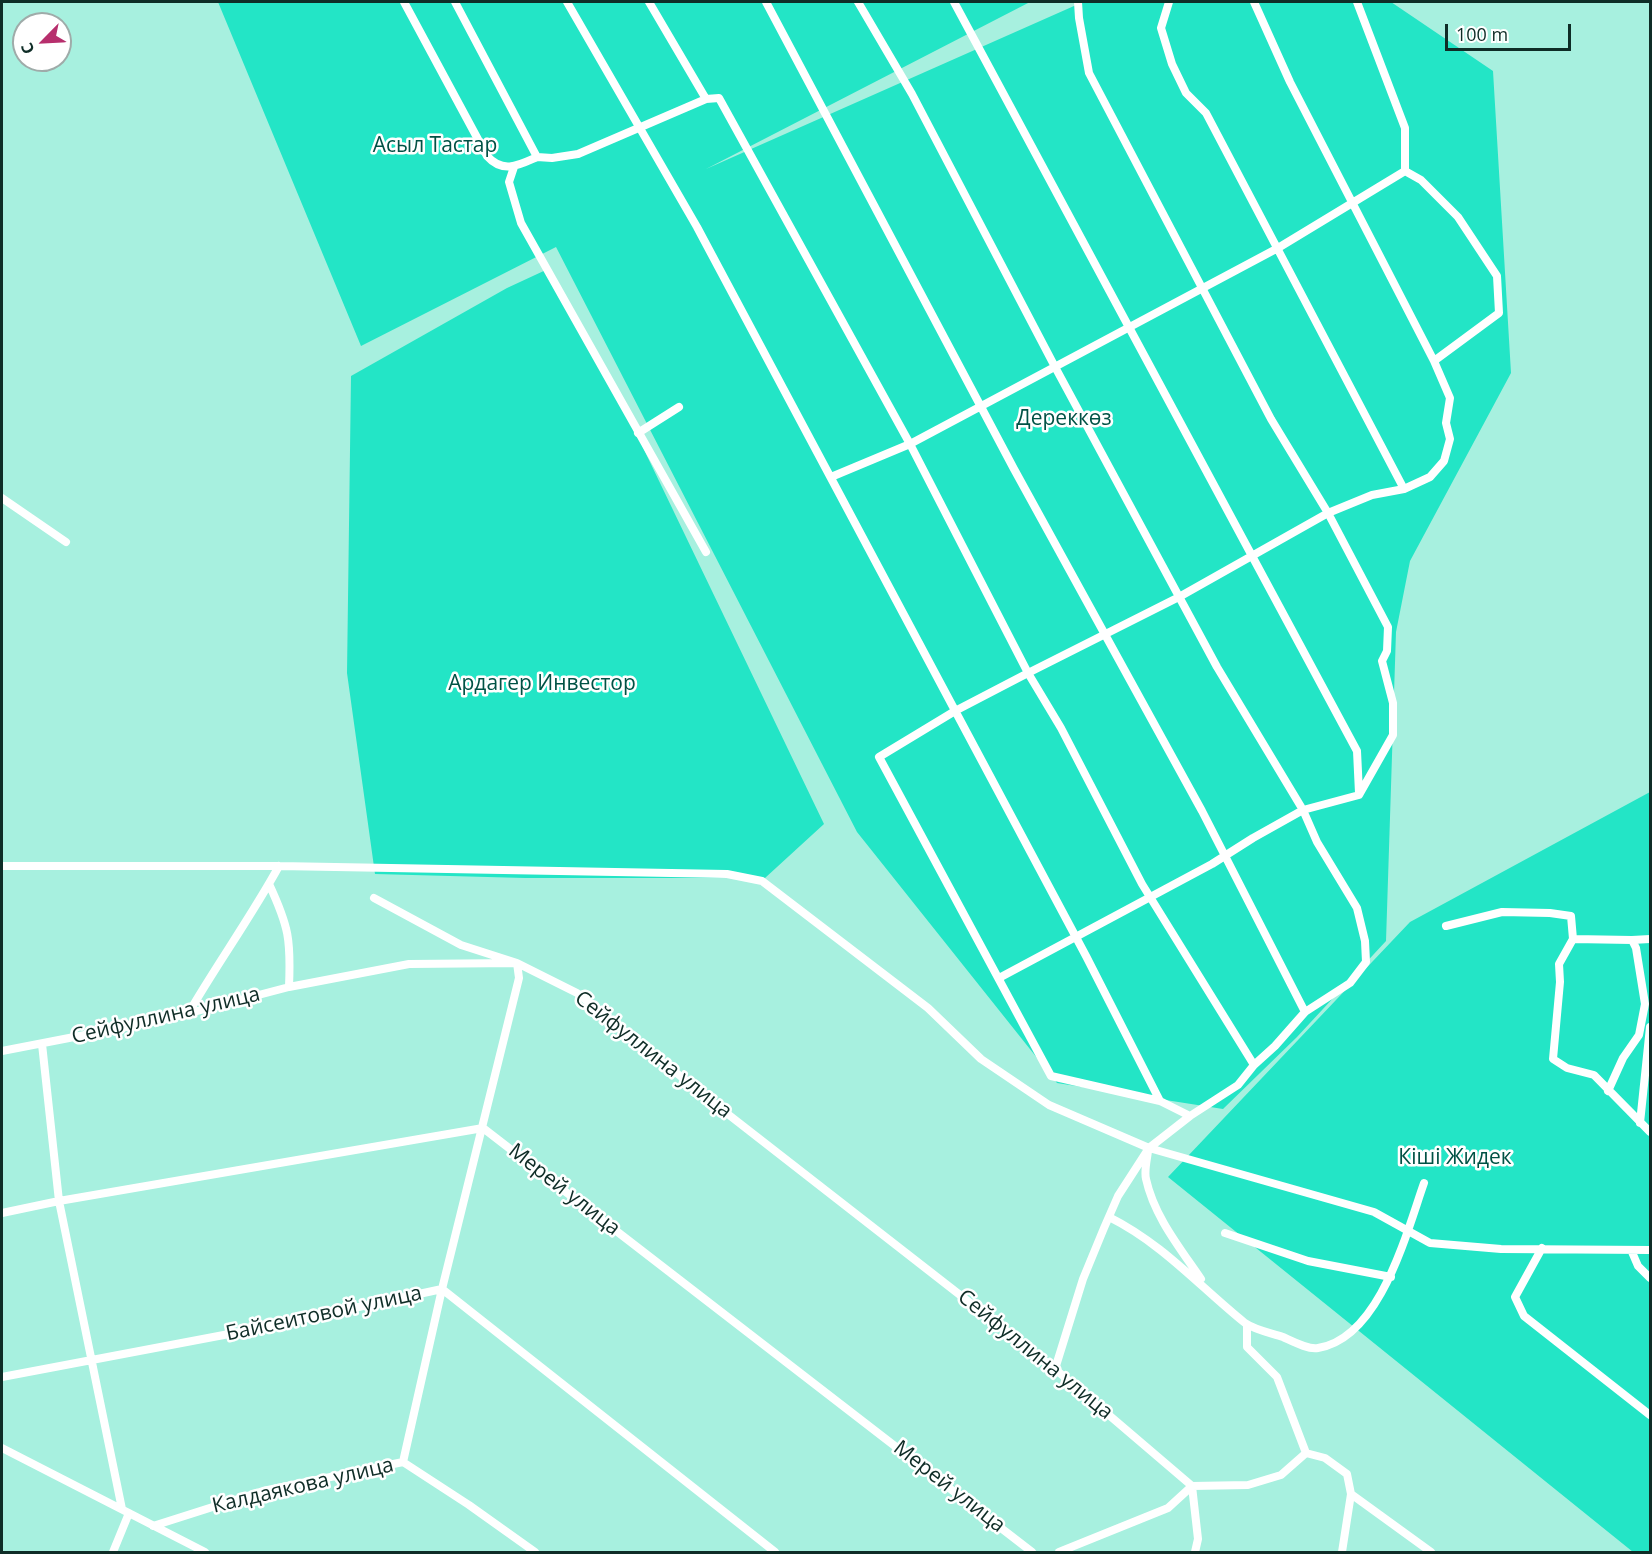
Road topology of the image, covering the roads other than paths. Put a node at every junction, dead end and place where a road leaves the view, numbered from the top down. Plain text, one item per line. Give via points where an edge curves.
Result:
1 (404, 2) edge
2 (455, 2) edge
3 (567, 2) edge
4 (649, 2) edge
5 (766, 2) edge
6 (858, 2) edge
7 (954, 2) edge
8 (1078, 2) edge
9 (1169, 2) edge
10 (1254, 2) edge
11 (1357, 2) edge
12 (706, 99) junction
13 (638, 127) junction
14 (537, 158) junction
15 (514, 167) junction
16 (1405, 171) junction
17 (1352, 204) junction
18 (1278, 248) junction
19 (1202, 289) junction
20 (1128, 327) junction
21 (1434, 361) junction
22 (1054, 366) junction
23 (982, 404) junction
24 (679, 407) dead end
25 (638, 433) junction
26 (910, 444) junction
27 (831, 477) junction
28 (1404, 489) junction
29 (2, 498) edge
30 (1328, 513) junction
31 (66, 542) dead end
32 (706, 552) dead end
33 (1250, 555) junction
34 (1179, 597) junction
35 (1104, 634) junction
36 (1028, 673) junction
37 (955, 711) junction
38 (1359, 795) junction
39 (1303, 810) junction
40 (1224, 855) junction
41 (2, 866) edge
42 (279, 867) junction
43 (269, 884) junction
44 (1150, 897) junction
45 (374, 898) dead end
46 (1446, 926) dead end
47 (1076, 937) junction
48 (1573, 939) junction
49 (1650, 939) edge
50 (1632, 940) junction
51 (517, 963) junction
52 (999, 978) junction
53 (289, 987) junction
54 (1645, 1004) junction
55 (1305, 1012) junction
56 (188, 1014) junction
57 (1650, 1020) edge
58 (1650, 1027) edge
59 (42, 1044) junction
60 (2, 1052) edge
61 (1254, 1065) junction
62 (1608, 1091) junction
63 (1160, 1101) junction
64 (1190, 1116) junction
65 (1640, 1123) junction
66 (483, 1128) junction
67 (1650, 1132) edge
68 (1149, 1148) junction
69 (1424, 1183) dead end
70 (59, 1201) junction
71 (2, 1213) edge
72 (1109, 1217) junction
73 (1407, 1230) junction
74 (1225, 1233) dead end
75 (1542, 1248) junction
76 (1650, 1250) edge
77 (1632, 1252) junction
78 (1391, 1278) junction
79 (1650, 1278) edge
80 (1206, 1286) junction
81 (442, 1289) junction
82 (1247, 1325) junction
83 (90, 1360) junction
84 (1055, 1369) junction
85 (2, 1377) edge
86 (1650, 1415) edge
87 (2, 1448) edge
88 (1305, 1453) junction
89 (403, 1462) junction
90 (1192, 1486) junction
91 (1351, 1494) junction
92 (125, 1511) junction
93 (153, 1526) junction
94 (113, 1552) edge
95 (205, 1552) edge
96 (535, 1552) edge
97 (775, 1552) edge
98 (1032, 1552) edge
99 (1059, 1552) edge
100 (1195, 1552) edge
101 (1342, 1552) edge
102 (1431, 1552) edge

1 - 15 street via 487,156 500,167
2 - 14 street
3 - 13 street
4 - 12 street
5 - 23 street
6 - 22 street via 912,94
7 - 20 street
8 - 19 street via 1089,73
9 - 18 street via 1161,28 1172,64 1186,93 1206,113
10 - 17 street
11 - 16 street via 1405,128
12 - 13 street
12 - 26 street via 719,98 739,130
13 - 14 street via 578,154
13 - 27 street via 697,227
14 - 15 street
15 - 25 street via 509,182 521,223
16 - 17 street
16 - 21 street via 1421,180 1458,217 1497,276 1499,313
17 - 18 street
17 - 21 street
18 - 19 street
18 - 28 street
19 - 20 street
19 - 30 street via 1271,419
20 - 22 street
20 - 33 street
21 - 28 street via 1450,398 1446,423 1450,439 1444,461 1430,477
22 - 23 street
22 - 34 street
23 - 26 street
23 - 35 street
24 - 25 street
25 - 32 street
26 - 27 street
26 - 36 street
27 - 37 street
28 - 30 street via 1372,495
29 - 31 street
30 - 33 street
30 - 38 street via 1388,627 1387,651 1382,661 1393,703 1393,735
33 - 34 street
33 - 38 street via 1358,751
34 - 35 street
34 - 39 street
35 - 36 street
35 - 40 street
36 - 37 street
36 - 44 street
37 - 47 street
37 - 52 street via 879,757
38 - 39 street
39 - 40 street
39 - 55 street via 1317,842 1357,908 1366,962 1350,982
40 - 44 street
40 - 55 street
41 - 42 street
42 - 43 street
42 - 68 street via 727,874 762,881 928,1008 981,1059 1049,1105
43 - 53 street via 288,928
43 - 56 street
44 - 47 street
44 - 61 street
45 - 51 street via 461,945
46 - 48 street via 1502,912 1550,912 1571,916
47 - 52 street
47 - 63 street
48 - 50 street
48 - 62 street via 1559,964 1553,1059 1567,1068 1594,1074
49 - 50 street
50 - 54 street
51 - 53 street, Сейфуллина улица via 409,964
51 - 66 street via 519,978
51 - 84 street, Сейфуллина улица via 577,993
52 - 63 street via 1051,1076
53 - 56 street, Сейфуллина улица
54 - 57 street
54 - 62 street via 1639,1035
55 - 61 street
56 - 59 street, Сейфуллина улица
58 - 65 street
59 - 60 street, Сейфуллина улица
59 - 70 street
61 - 64 street via 1238,1086
62 - 65 street
63 - 64 street
64 - 68 street
65 - 67 street
66 - 70 street
66 - 81 street
66 - 98 street, Мерей улица
68 - 72 street
68 - 73 street via 1322,1195 1374,1212
68 - 80 street via 1145,1177 1152,1197 1164,1224
69 - 73 street
70 - 71 street
70 - 83 street
72 - 80 street via 1135,1230
72 - 84 street via 1083,1279
73 - 75 street via 1430,1243
73 - 78 street
74 - 78 street via 1308,1261
75 - 77 street
75 - 86 street via 1515,1297 1524,1316
76 - 77 street
77 - 79 street via 1638,1266
78 - 82 street via 1344,1339 1315,1349
80 - 82 street
81 - 83 street, Байсеитовой улица
81 - 89 street
81 - 97 street, Байсеитовой улица
82 - 88 street via 1247,1347 1277,1377
83 - 85 street, Байсеитовой улица
83 - 92 street
84 - 90 street, Сейфуллина улица
87 - 92 street
88 - 90 street via 1281,1475 1248,1485
88 - 91 street via 1324,1458 1347,1474
89 - 93 street, Калдаякова улица via 263,1491
89 - 96 street, Калдаякова улица
90 - 99 street via 1168,1508
90 - 100 street via 1198,1539
91 - 101 street
91 - 102 street
92 - 93 street
92 - 94 street
93 - 95 street

